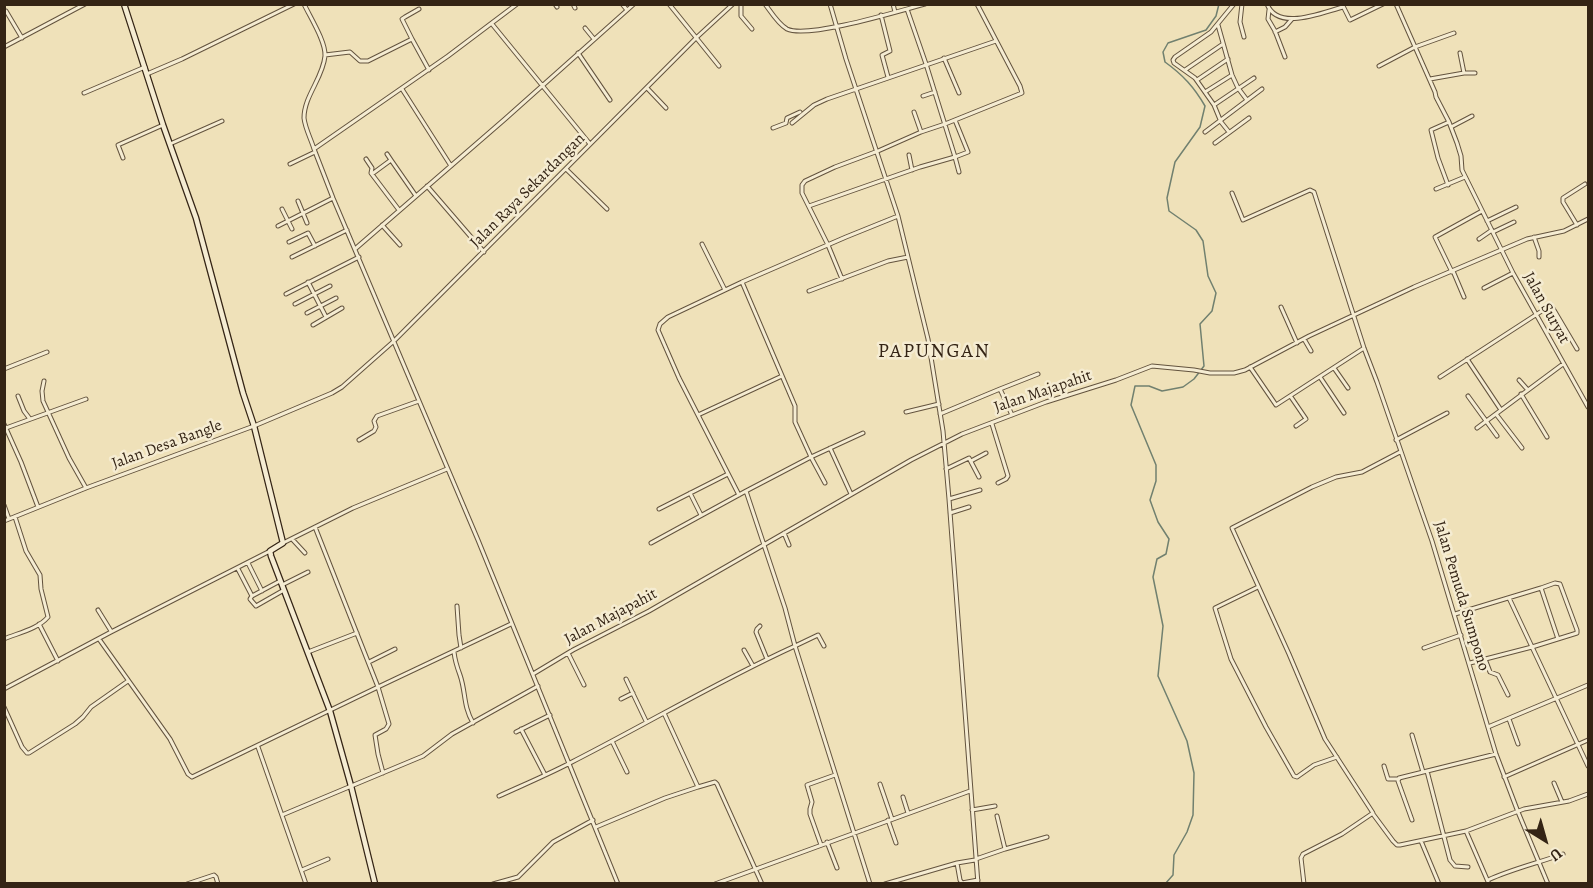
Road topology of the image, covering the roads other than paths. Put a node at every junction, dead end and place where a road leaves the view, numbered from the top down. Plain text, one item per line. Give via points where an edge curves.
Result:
1 (85, 4) edge
2 (124, 4) edge
3 (294, 4) edge
4 (303, 4) edge
5 (517, 4) edge
6 (622, 4) edge
7 (634, 4) edge
8 (669, 4) edge
9 (733, 4) edge
10 (741, 4) edge
11 (765, 4) edge
12 (830, 4) edge
13 (893, 4) edge
14 (925, 4) edge
15 (977, 4) edge
16 (1234, 4) edge
17 (1242, 4) edge
18 (1267, 4) edge
19 (1383, 4) edge
20 (1396, 4) edge
21 (1343, 6) edge
22 (419, 9) dead end
23 (907, 9) junction
24 (1269, 9) junction
25 (627, 10) junction
26 (6, 11) dead end
27 (895, 12) junction
28 (881, 15) junction
29 (1294, 19) junction
30 (492, 24) junction
31 (1218, 25) junction
32 (836, 27) junction
33 (585, 28) dead end
34 (752, 28) dead end
35 (1275, 32) junction
36 (1454, 33) dead end
37 (1244, 37) dead end
38 (22, 39) junction
39 (411, 39) junction
40 (594, 39) junction
41 (696, 39) junction
42 (996, 40) junction
43 (1223, 44) junction
44 (4, 47) edge
45 (1415, 47) junction
46 (578, 53) junction
47 (1460, 53) dead end
48 (325, 55) junction
49 (1285, 57) dead end
50 (944, 58) junction
51 (1229, 59) junction
52 (926, 64) junction
53 (719, 66) dead end
54 (1379, 66) dead end
55 (145, 67) junction
56 (429, 70) junction
57 (1185, 70) junction
58 (1464, 73) junction
59 (1475, 73) dead end
60 (147, 74) junction
61 (1232, 75) junction
62 (888, 77) junction
63 (1254, 78) dead end
64 (1429, 79) junction
65 (1197, 80) junction
66 (543, 86) junction
67 (647, 88) junction
68 (856, 88) junction
69 (1239, 88) junction
70 (402, 89) junction
71 (1262, 89) dead end
72 (935, 92) junction
73 (1206, 92) junction
74 (84, 93) dead end
75 (959, 93) dead end
76 (923, 96) dead end
77 (610, 100) dead end
78 (1247, 100) junction
79 (1214, 105) junction
80 (666, 108) dead end
81 (800, 112) dead end
82 (914, 112) dead end
83 (1472, 116) dead end
84 (1249, 118) dead end
85 (1220, 119) junction
86 (955, 120) junction
87 (222, 121) dead end
88 (1449, 122) junction
89 (792, 123) dead end
90 (945, 124) junction
91 (163, 125) junction
92 (1451, 127) junction
93 (773, 128) dead end
94 (921, 132) junction
95 (1205, 132) dead end
96 (1229, 132) junction
97 (1215, 143) dead end
98 (170, 144) junction
99 (590, 144) junction
100 (315, 151) junction
101 (878, 152) junction
102 (387, 154) dead end
103 (909, 155) dead end
104 (955, 157) junction
105 (123, 158) dead end
106 (366, 159) dead end
107 (391, 160) junction
108 (290, 164) dead end
109 (451, 166) junction
110 (566, 169) junction
111 (912, 170) junction
112 (959, 172) dead end
113 (372, 174) junction
114 (1465, 177) junction
115 (887, 179) junction
116 (1585, 184) dead end
117 (1448, 185) junction
118 (427, 186) junction
119 (1436, 189) dead end
120 (1232, 193) dead end
121 (416, 196) junction
122 (333, 198) junction
123 (298, 201) dead end
124 (809, 206) junction
125 (1516, 207) dead end
126 (282, 208) dead end
127 (607, 209) dead end
128 (399, 210) junction
129 (1482, 212) junction
130 (303, 213) junction
131 (898, 216) junction
132 (1588, 219) edge
133 (288, 220) junction
134 (1487, 221) junction
135 (1514, 222) dead end
136 (307, 223) dead end
137 (382, 225) junction
138 (1577, 225) junction
139 (278, 226) dead end
140 (292, 229) dead end
141 (347, 230) junction
142 (1492, 231) junction
143 (1534, 237) junction
144 (1479, 238) dead end
145 (290, 242) dead end
146 (702, 244) dead end
147 (400, 245) dead end
148 (828, 245) junction
149 (315, 246) junction
150 (355, 249) junction
151 (1501, 250) junction
152 (484, 252) junction
153 (292, 257) dead end
154 (359, 257) junction
155 (908, 257) junction
156 (1539, 257) dead end
157 (1453, 271) junction
158 (1513, 273) junction
159 (842, 279) junction
160 (308, 282) junction
161 (742, 282) junction
162 (330, 286) dead end
163 (1484, 288) dead end
164 (725, 290) junction
165 (809, 291) dead end
166 (286, 294) dead end
167 (314, 294) junction
168 (1464, 297) dead end
169 (336, 298) dead end
170 (295, 304) dead end
171 (320, 306) junction
172 (1281, 307) dead end
173 (342, 308) dead end
174 (307, 313) dead end
175 (1354, 315) junction
176 (1536, 315) junction
177 (326, 317) junction
178 (313, 325) dead end
179 (1304, 339) junction
180 (394, 341) junction
181 (1297, 343) junction
182 (1364, 348) junction
183 (1577, 349) dead end
184 (1311, 351) dead end
185 (47, 352) dead end
186 (1467, 359) junction
187 (1563, 363) junction
188 (1251, 367) junction
189 (1334, 368) junction
190 (4, 369) edge
191 (1038, 374) dead end
192 (782, 376) junction
193 (1320, 377) junction
194 (1440, 377) dead end
195 (1519, 380) dead end
196 (44, 381) dead end
197 (1348, 388) dead end
198 (1000, 389) junction
199 (337, 390) joint
200 (1527, 390) junction
201 (1521, 394) junction
202 (18, 396) dead end
203 (1468, 396) dead end
204 (1291, 397) junction
205 (86, 399) dead end
206 (419, 400) junction
207 (939, 404) junction
208 (1588, 407) edge
209 (1501, 410) junction
210 (49, 412) junction
211 (906, 412) dead end
212 (1344, 413) dead end
213 (1447, 413) dead end
214 (698, 414) junction
215 (940, 414) junction
216 (1496, 414) junction
217 (1012, 415) junction
218 (30, 419) junction
219 (1486, 422) junction
220 (992, 423) junction
221 (5, 426) edge
222 (254, 426) junction
223 (1296, 426) dead end
224 (1477, 428) dead end
225 (863, 433) dead end
226 (1497, 436) dead end
227 (1547, 437) dead end
228 (359, 440) dead end
229 (1396, 440) junction
230 (944, 444) junction
231 (830, 448) junction
232 (1522, 448) dead end
233 (1400, 452) junction
234 (986, 453) dead end
235 (811, 457) junction
236 (971, 461) junction
237 (447, 469) junction
238 (946, 469) junction
239 (728, 474) junction
240 (979, 477) dead end
241 (825, 483) dead end
242 (998, 483) dead end
243 (86, 488) junction
244 (980, 490) dead end
245 (746, 491) junction
246 (690, 493) junction
247 (851, 494) junction
248 (739, 495) junction
249 (950, 499) junction
250 (4, 505) edge
251 (38, 507) junction
252 (969, 507) dead end
253 (659, 509) dead end
254 (950, 513) junction
255 (701, 516) junction
256 (15, 517) junction
257 (7, 520) edge
258 (315, 527) junction
259 (784, 533) junction
260 (292, 539) junction
261 (283, 543) junction
262 (651, 543) dead end
263 (764, 544) junction
264 (789, 545) dead end
265 (270, 551) junction
266 (305, 553) dead end
267 (248, 563) junction
268 (237, 568) junction
269 (308, 572) dead end
270 (282, 586) junction
271 (1258, 587) junction
272 (1540, 588) junction
273 (262, 591) junction
274 (252, 596) junction
275 (1509, 597) junction
276 (457, 606) dead end
277 (98, 610) dead end
278 (1455, 614) junction
279 (39, 624) junction
280 (511, 624) junction
281 (760, 626) dead end
282 (111, 632) junction
283 (357, 633) junction
284 (1461, 635) junction
285 (4, 639) edge
286 (99, 639) junction
287 (1558, 639) junction
288 (795, 646) junction
289 (824, 646) dead end
290 (1532, 647) junction
291 (461, 648) junction
292 (1424, 648) dead end
293 (395, 649) dead end
294 (744, 650) dead end
295 (308, 652) junction
296 (454, 652) junction
297 (568, 653) junction
298 (767, 659) junction
299 (1485, 659) junction
300 (58, 661) junction
301 (369, 662) junction
302 (1470, 663) junction
303 (753, 666) junction
304 (533, 674) junction
305 (626, 679) dead end
306 (128, 681) junction
307 (1588, 685) edge
308 (538, 686) junction
309 (584, 686) dead end
310 (378, 687) junction
311 (4, 689) edge
312 (633, 693) junction
313 (1508, 694) dead end
314 (621, 699) dead end
315 (1556, 700) junction
316 (4, 707) edge
317 (330, 711) junction
318 (664, 712) junction
319 (550, 715) junction
320 (1509, 719) junction
321 (646, 721) junction
322 (473, 723) junction
323 (1488, 727) junction
324 (521, 729) junction
325 (516, 732) dead end
326 (1412, 735) dead end
327 (1588, 740) edge
328 (612, 741) junction
329 (1518, 744) dead end
330 (1578, 745) junction
331 (258, 746) junction
332 (1496, 754) junction
333 (1337, 757) junction
334 (570, 764) junction
335 (1384, 766) dead end
336 (1588, 766) edge
337 (627, 772) dead end
338 (1425, 772) junction
339 (383, 773) junction
340 (835, 775) junction
341 (545, 776) junction
342 (1504, 777) junction
343 (1399, 779) junction
344 (1554, 783) dead end
345 (880, 784) dead end
346 (351, 786) junction
347 (698, 787) junction
348 (970, 791) junction
349 (1588, 794) edge
350 (499, 796) dead end
351 (903, 797) dead end
352 (1562, 802) junction
353 (995, 806) dead end
354 (972, 810) junction
355 (1518, 812) junction
356 (908, 813) junction
357 (1373, 813) junction
358 (282, 815) junction
359 (997, 816) dead end
360 (593, 820) junction
361 (890, 820) junction
362 (1412, 820) dead end
363 (596, 827) junction
364 (1466, 831) junction
365 (854, 833) junction
366 (1445, 836) junction
367 (1047, 837) dead end
368 (1420, 841) junction
369 (827, 843) junction
370 (896, 843) dead end
371 (820, 845) junction
372 (1005, 849) junction
373 (1563, 854) dead end
374 (328, 859) dead end
375 (976, 860) junction
376 (957, 863) junction
377 (1539, 863) junction
378 (1468, 867) dead end
379 (756, 868) junction
380 (837, 868) dead end
381 (301, 870) junction
382 (978, 882) edge
383 (1488, 882) edge
384 (716, 883) edge
385 (962, 883) edge
386 (187, 884) edge
387 (218, 884) edge
388 (306, 884) edge
389 (375, 884) edge
390 (493, 884) edge
391 (618, 884) edge
392 (762, 884) edge
393 (870, 884) edge
394 (885, 884) edge
395 (1304, 884) edge
396 (1439, 884) edge
397 (1548, 884) edge

1 - 38 street
2 - 55 street
3 - 60 street
4 - 48 street
5 - 30 street
6 - 25 street
7 - 25 street
8 - 41 street
9 - 41 street, Jalan Raya Sekardangan
10 - 34 street via 741,16
11 - 32 street via 785,28 817,31
12 - 32 street
13 - 27 street
14 - 23 street
15 - 42 street
16 - 31 street
17 - 37 street
18 - 24 street
19 - 21 street via 1350,20
20 - 45 street, Jalan Suryat
21 - 29 street
22 - 39 street via 402,19
23 - 27 street
23 - 52 street
24 - 29 street via 1275,15
24 - 35 street via 1268,19
25 - 40 street
26 - 38 street
27 - 28 street
28 - 32 street
28 - 62 street via 890,51 882,55
29 - 35 street
30 - 56 street
30 - 66 street
31 - 43 street
31 - 57 street via 1173,58
32 - 68 street
33 - 40 street
35 - 49 street
36 - 45 street
38 - 44 street
39 - 48 street via 368,62 360,61 351,52
39 - 56 street
40 - 46 street
41 - 53 street
41 - 67 street, Jalan Raya Sekardangan
42 - 50 street
42 - 86 street via 1022,93
43 - 51 street
43 - 57 street
45 - 54 street
45 - 64 street, Jalan Suryat
46 - 66 street
46 - 77 street
47 - 58 street
48 - 100 street via 304,116
50 - 52 street
50 - 75 street
51 - 61 street
51 - 65 street
52 - 62 street
52 - 72 street
55 - 60 street
55 - 74 street
56 - 70 street
57 - 65 street
58 - 59 street
58 - 64 street
60 - 91 street
61 - 69 street
61 - 73 street
62 - 68 street
63 - 69 street
64 - 88 street, Jalan Suryat
65 - 73 street
66 - 99 street
66 - 109 street
67 - 80 street
67 - 99 street, Jalan Raya Sekardangan
68 - 89 street via 814,105
68 - 101 street
69 - 78 street
69 - 79 street
70 - 100 street
70 - 109 street
71 - 78 street
72 - 76 street
72 - 90 street
73 - 79 street
78 - 85 street
79 - 85 street
81 - 93 street
82 - 94 street
83 - 92 street
84 - 96 street
85 - 95 street
85 - 96 street
86 - 90 street
86 - 104 street via 968,152
87 - 98 street
88 - 92 street, Jalan Suryat
88 - 117 street via 1431,130
90 - 94 street
90 - 104 street
91 - 98 street
91 - 105 street via 118,144
92 - 114 street, Jalan Suryat
94 - 101 street
96 - 97 street
98 - 222 street via 196,219
99 - 110 street, Jalan Raya Sekardangan
100 - 108 street
100 - 122 street
101 - 115 street
101 - 124 street via 805,181 802,193
102 - 107 street
103 - 111 street
104 - 111 street
104 - 112 street
106 - 113 street
107 - 113 street
107 - 121 street
109 - 118 street
110 - 127 street
110 - 152 street, Jalan Raya Sekardangan
111 - 115 street
113 - 128 street
114 - 117 street
114 - 129 street, Jalan Suryat
115 - 124 street
115 - 131 street
116 - 138 street via 1563,198
117 - 119 street
118 - 121 street
118 - 152 street
120 - 175 street, Jalan Pemuda Sumpono via 1243,220 1313,190
121 - 128 street
122 - 130 street
122 - 141 street
123 - 130 street
124 - 148 street
125 - 134 street
126 - 133 street
128 - 137 street
129 - 134 street, Jalan Suryat
129 - 157 street via 1435,237
130 - 133 street
130 - 136 street
131 - 148 street
131 - 155 street
132 - 138 street, Jalan Majapahit
133 - 139 street
133 - 140 street
134 - 142 street, Jalan Suryat
135 - 142 street
137 - 147 street
137 - 150 street
138 - 143 street, Jalan Majapahit
141 - 149 street
141 - 150 street
142 - 144 street
142 - 151 street, Jalan Suryat
143 - 151 street, Jalan Majapahit
143 - 156 street
145 - 149 street via 308,233
146 - 164 street
148 - 159 street
148 - 161 street
149 - 153 street
150 - 154 street
151 - 157 street, Jalan Majapahit
151 - 158 street, Jalan Suryat
152 - 180 street, Jalan Raya Sekardangan
154 - 160 street
154 - 180 street
155 - 159 street
155 - 207 street
157 - 168 street
157 - 175 street, Jalan Majapahit
158 - 163 street
158 - 176 street, Jalan Suryat
159 - 165 street
160 - 166 street
160 - 167 street
161 - 164 street
161 - 192 street
162 - 167 street
164 - 214 street via 668,317 658,328
167 - 170 street
167 - 171 street
169 - 171 street
171 - 174 street
171 - 177 street
172 - 181 street
173 - 177 street
175 - 179 street, Jalan Majapahit
175 - 182 street, Jalan Pemuda Sumpono
176 - 183 street via 1552,305
176 - 186 street
176 - 187 street, Jalan Suryat
177 - 178 street
179 - 181 street, Jalan Majapahit
179 - 184 street
180 - 199 street, Jalan Raya Sekardangan
180 - 206 street
181 - 188 street, Jalan Majapahit
182 - 189 street
182 - 229 street, Jalan Pemuda Sumpono
185 - 190 street
186 - 194 street
186 - 209 street
187 - 200 street
187 - 208 street, Jalan Suryat
188 - 204 street via 1274,404
188 - 217 street, Jalan Majapahit via 1234,373 1210,374 1152,366
189 - 193 street
189 - 197 street
191 - 198 street
192 - 214 street
192 - 235 street via 795,406 795,422
193 - 204 street
193 - 212 street
195 - 200 street
196 - 210 street via 42,391
198 - 215 street
198 - 217 street
199 - 222 street, Jalan Desa Bangle
200 - 201 street
201 - 209 street
201 - 227 street
202 - 218 street
203 - 219 street
204 - 223 street via 1306,419
205 - 210 street
206 - 228 street via 377,416 374,431
206 - 237 street
207 - 211 street
207 - 215 street
209 - 216 street
210 - 218 street
210 - 243 street
213 - 229 street
214 - 239 street
215 - 230 street
216 - 219 street
216 - 232 street
217 - 220 street, Jalan Majapahit
218 - 221 street
219 - 224 street
219 - 226 street
220 - 230 street, Jalan Majapahit
220 - 242 street via 1008,476
221 - 251 street
222 - 243 street, Jalan Desa Bangle
222 - 261 street
225 - 231 street
229 - 233 street, Jalan Pemuda Sumpono
230 - 238 street
230 - 247 street, Jalan Majapahit
231 - 235 street
231 - 247 street
233 - 271 street via 1362,472 1310,488 1232,528
233 - 278 street, Jalan Pemuda Sumpono
234 - 236 street
235 - 241 street
235 - 245 street
236 - 238 street via 968,458
236 - 240 street
237 - 258 street
237 - 280 street
238 - 249 street
239 - 246 street
239 - 248 street
243 - 251 street, Jalan Desa Bangle
244 - 249 street
245 - 248 street
245 - 263 street
246 - 253 street
246 - 255 street
247 - 259 street, Jalan Majapahit
248 - 255 street
249 - 254 street
250 - 257 street
251 - 256 street, Jalan Desa Bangle
252 - 254 street
254 - 348 street
255 - 262 street
256 - 257 street, Jalan Desa Bangle
256 - 279 street via 26,551 40,575 48,617
258 - 260 street
258 - 283 street
259 - 263 street, Jalan Majapahit
259 - 264 street
260 - 261 street
260 - 266 street
261 - 265 street
263 - 288 street
263 - 297 street, Jalan Majapahit
265 - 267 street
265 - 270 street
267 - 268 street
267 - 273 street
268 - 274 street
268 - 282 street
269 - 270 street
270 - 273 street
270 - 274 street via 256,606
270 - 295 street
271 - 333 street via 1321,731
271 - 333 street via 1215,610 1231,659 1293,776
272 - 275 street
272 - 287 street
272 - 287 street via 1560,584 1577,630 1576,634
273 - 274 street
275 - 278 street
275 - 290 street
276 - 291 street
277 - 282 street
278 - 284 street, Jalan Pemuda Sumpono
279 - 285 street
279 - 300 street
280 - 291 street
280 - 304 street
281 - 298 street via 756,632
282 - 286 street
283 - 295 street
283 - 301 street
284 - 292 street
284 - 302 street, Jalan Pemuda Sumpono
286 - 300 street
286 - 306 street
287 - 290 street
288 - 289 street via 819,635
288 - 298 street
288 - 340 street
290 - 299 street
290 - 315 street
291 - 296 street
293 - 301 street
294 - 303 street
295 - 317 street
296 - 310 street
296 - 322 street via 466,710
297 - 304 street, Jalan Majapahit
297 - 309 street
298 - 303 street
299 - 302 street
299 - 313 street
300 - 311 street
301 - 310 street
302 - 323 street, Jalan Pemuda Sumpono
303 - 318 street
304 - 308 street
305 - 312 street
306 - 316 street via 91,707 75,724 29,753 22,747
306 - 331 street via 170,739 190,777
307 - 315 street
308 - 319 street
308 - 322 street
310 - 317 street
310 - 339 street via 389,724 375,735
312 - 314 street
312 - 321 street
315 - 320 street
315 - 330 street
317 - 331 street
317 - 346 street
318 - 321 street
318 - 347 street
319 - 324 street
319 - 334 street
320 - 323 street
320 - 329 street
321 - 328 street
322 - 339 street via 423,756
323 - 332 street, Jalan Pemuda Sumpono
324 - 325 street
324 - 341 street
326 - 338 street
327 - 330 street
328 - 334 street
328 - 337 street
330 - 336 street
330 - 342 street
331 - 358 street
332 - 338 street
332 - 342 street, Jalan Pemuda Sumpono
333 - 357 street
334 - 341 street
334 - 360 street
335 - 343 street via 1388,779
338 - 343 street
338 - 366 street
339 - 346 street
340 - 365 street
340 - 371 street via 807,785 812,802 810,814
341 - 350 street
342 - 355 street, Jalan Pemuda Sumpono
343 - 362 street
344 - 352 street
345 - 361 street
346 - 358 street
346 - 389 street
347 - 363 street
347 - 379 street via 717,784
348 - 354 street
348 - 356 street
349 - 352 street
351 - 356 street
352 - 355 street
353 - 354 street
354 - 375 street
355 - 364 street
355 - 377 street, Jalan Pemuda Sumpono
356 - 361 street
357 - 368 street via 1397,845
357 - 395 street via 1301,858
358 - 381 street
359 - 372 street
360 - 363 street
360 - 390 street via 553,842 518,877
361 - 365 street
361 - 370 street
363 - 391 street
364 - 366 street
364 - 383 street
365 - 369 street
365 - 393 street
366 - 368 street
366 - 378 street via 1452,864
367 - 372 street
368 - 396 street
369 - 371 street
369 - 380 street
371 - 379 street
372 - 375 street
373 - 377 street
374 - 381 street
375 - 376 street
375 - 382 street
376 - 385 street
376 - 394 street
377 - 383 street via 1506,872
377 - 397 street, Jalan Pemuda Sumpono
379 - 384 street
379 - 392 street
381 - 388 street
382 - 385 street
386 - 387 street via 214,875

